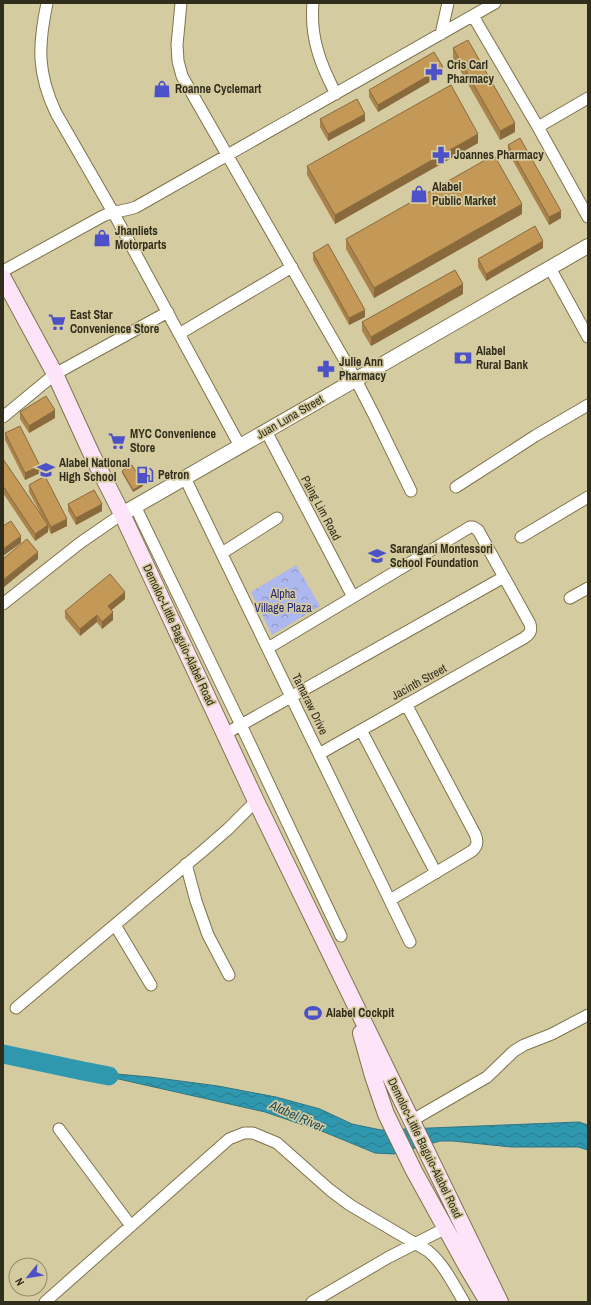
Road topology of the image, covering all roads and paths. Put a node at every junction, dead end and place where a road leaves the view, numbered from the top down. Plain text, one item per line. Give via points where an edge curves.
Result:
1 (47, 3) edge
2 (181, 3) edge
3 (313, 3) edge
4 (448, 3) edge
5 (495, 3) edge
6 (473, 16) junction
7 (441, 34) junction
8 (336, 94) junction
9 (588, 98) edge
10 (538, 127) junction
11 (227, 155) junction
12 (584, 201) edge
13 (113, 212) junction
14 (588, 216) edge
15 (588, 246) edge
16 (292, 267) junction
17 (550, 268) junction
18 (3, 271) edge
19 (3, 278) edge
20 (168, 312) junction
21 (179, 334) junction
22 (588, 337) edge
23 (55, 374) junction
24 (356, 380) junction
25 (588, 404) edge
26 (3, 417) edge
27 (266, 431) junction
28 (240, 446) junction
29 (185, 478) junction
30 (456, 487) dead end
31 (411, 491) dead end
32 (588, 497) edge
33 (128, 510) junction
34 (277, 518) dead end
35 (521, 537) dead end
36 (222, 553) junction
37 (504, 577) junction
38 (588, 588) edge
39 (353, 596) junction
40 (570, 598) dead end
41 (3, 604) edge
42 (268, 648) junction
43 (291, 696) junction
44 (406, 704) junction
45 (241, 725) junction
46 (361, 730) junction
47 (225, 734) junction
48 (319, 754) junction
49 (256, 800) junction
50 (186, 864) junction
51 (436, 873) junction
52 (390, 900) junction
53 (115, 925) junction
54 (341, 936) dead end
55 (410, 942) dead end
56 (229, 975) dead end
57 (151, 985) dead end
58 (350, 995) junction
59 (16, 1008) dead end
60 (588, 1015) edge
61 (412, 1123) junction
62 (60, 1129) dead end
63 (131, 1226) junction
64 (446, 1228) junction
65 (414, 1244) junction
66 (45, 1302) edge
67 (312, 1302) edge
68 (464, 1302) edge
69 (488, 1302) edge
70 (500, 1302) edge

1 - 13 street via 40,53 47,93
2 - 11 street via 177,45 182,76
3 - 8 street via 312,16 318,55
4 - 7 street
5 - 6 street
6 - 7 street
6 - 10 street
7 - 8 street
8 - 11 street
9 - 10 street
10 - 12 street
11 - 13 street via 136,207
11 - 16 street
12 - 14 street
13 - 18 street
13 - 20 street
15 - 17 street, Juan Luna Street
16 - 21 street
16 - 24 street
17 - 22 street
17 - 24 street, Juan Luna Street
19 - 23 main road, Demoloc-Little Baguio-Alabel Road
20 - 21 street
20 - 23 street
21 - 28 street
23 - 26 street
23 - 33 main road, Demoloc-Little Baguio-Alabel Road via 92,455
24 - 27 street, Juan Luna Street
24 - 31 street
25 - 30 street
27 - 28 street, Juan Luna Street
27 - 39 street, Paing Lim Road
28 - 29 street, Juan Luna Street
29 - 33 street, Juan Luna Street
29 - 36 street, Tamaraw Drive
32 - 35 street
33 - 41 street, Juan Luna Street via 80,543
33 - 45 street
33 - 47 main road, Demoloc-Little Baguio-Alabel Road
34 - 36 street
36 - 42 street, Tamaraw Drive
37 - 39 street via 478,530 473,527
37 - 43 street
37 - 44 street, Jacinth Street via 530,624 530,632 524,638
38 - 40 street
39 - 42 street
42 - 43 street, Tamaraw Drive
43 - 45 street
43 - 48 street, Tamaraw Drive
44 - 46 street, Jacinth Street
44 - 51 street via 477,840 472,851
45 - 47 street
45 - 54 street
46 - 48 street, Jacinth Street
46 - 51 street
47 - 49 main road, Demoloc-Little Baguio-Alabel Road
48 - 52 street, Tamaraw Drive
49 - 50 street via 228,829
49 - 58 main road, Demoloc-Little Baguio-Alabel Road
50 - 53 street
50 - 56 street via 208,935
51 - 52 street
52 - 55 street, Tamaraw Drive
53 - 57 street
53 - 59 street
58 - 61 main road, Demoloc-Little Baguio-Alabel Road
58 - 64 main road, Demoloc-Little Baguio-Alabel Road via 373,1076 390,1122
60 - 61 street via 514,1051 487,1077
61 - 70 main road, Demoloc-Little Baguio-Alabel Road
62 - 63 street
63 - 65 street via 229,1139 244,1133 277,1143 350,1205
63 - 66 street
64 - 65 street
64 - 69 main road, Demoloc-Little Baguio-Alabel Road
65 - 67 street
65 - 68 street via 437,1259

